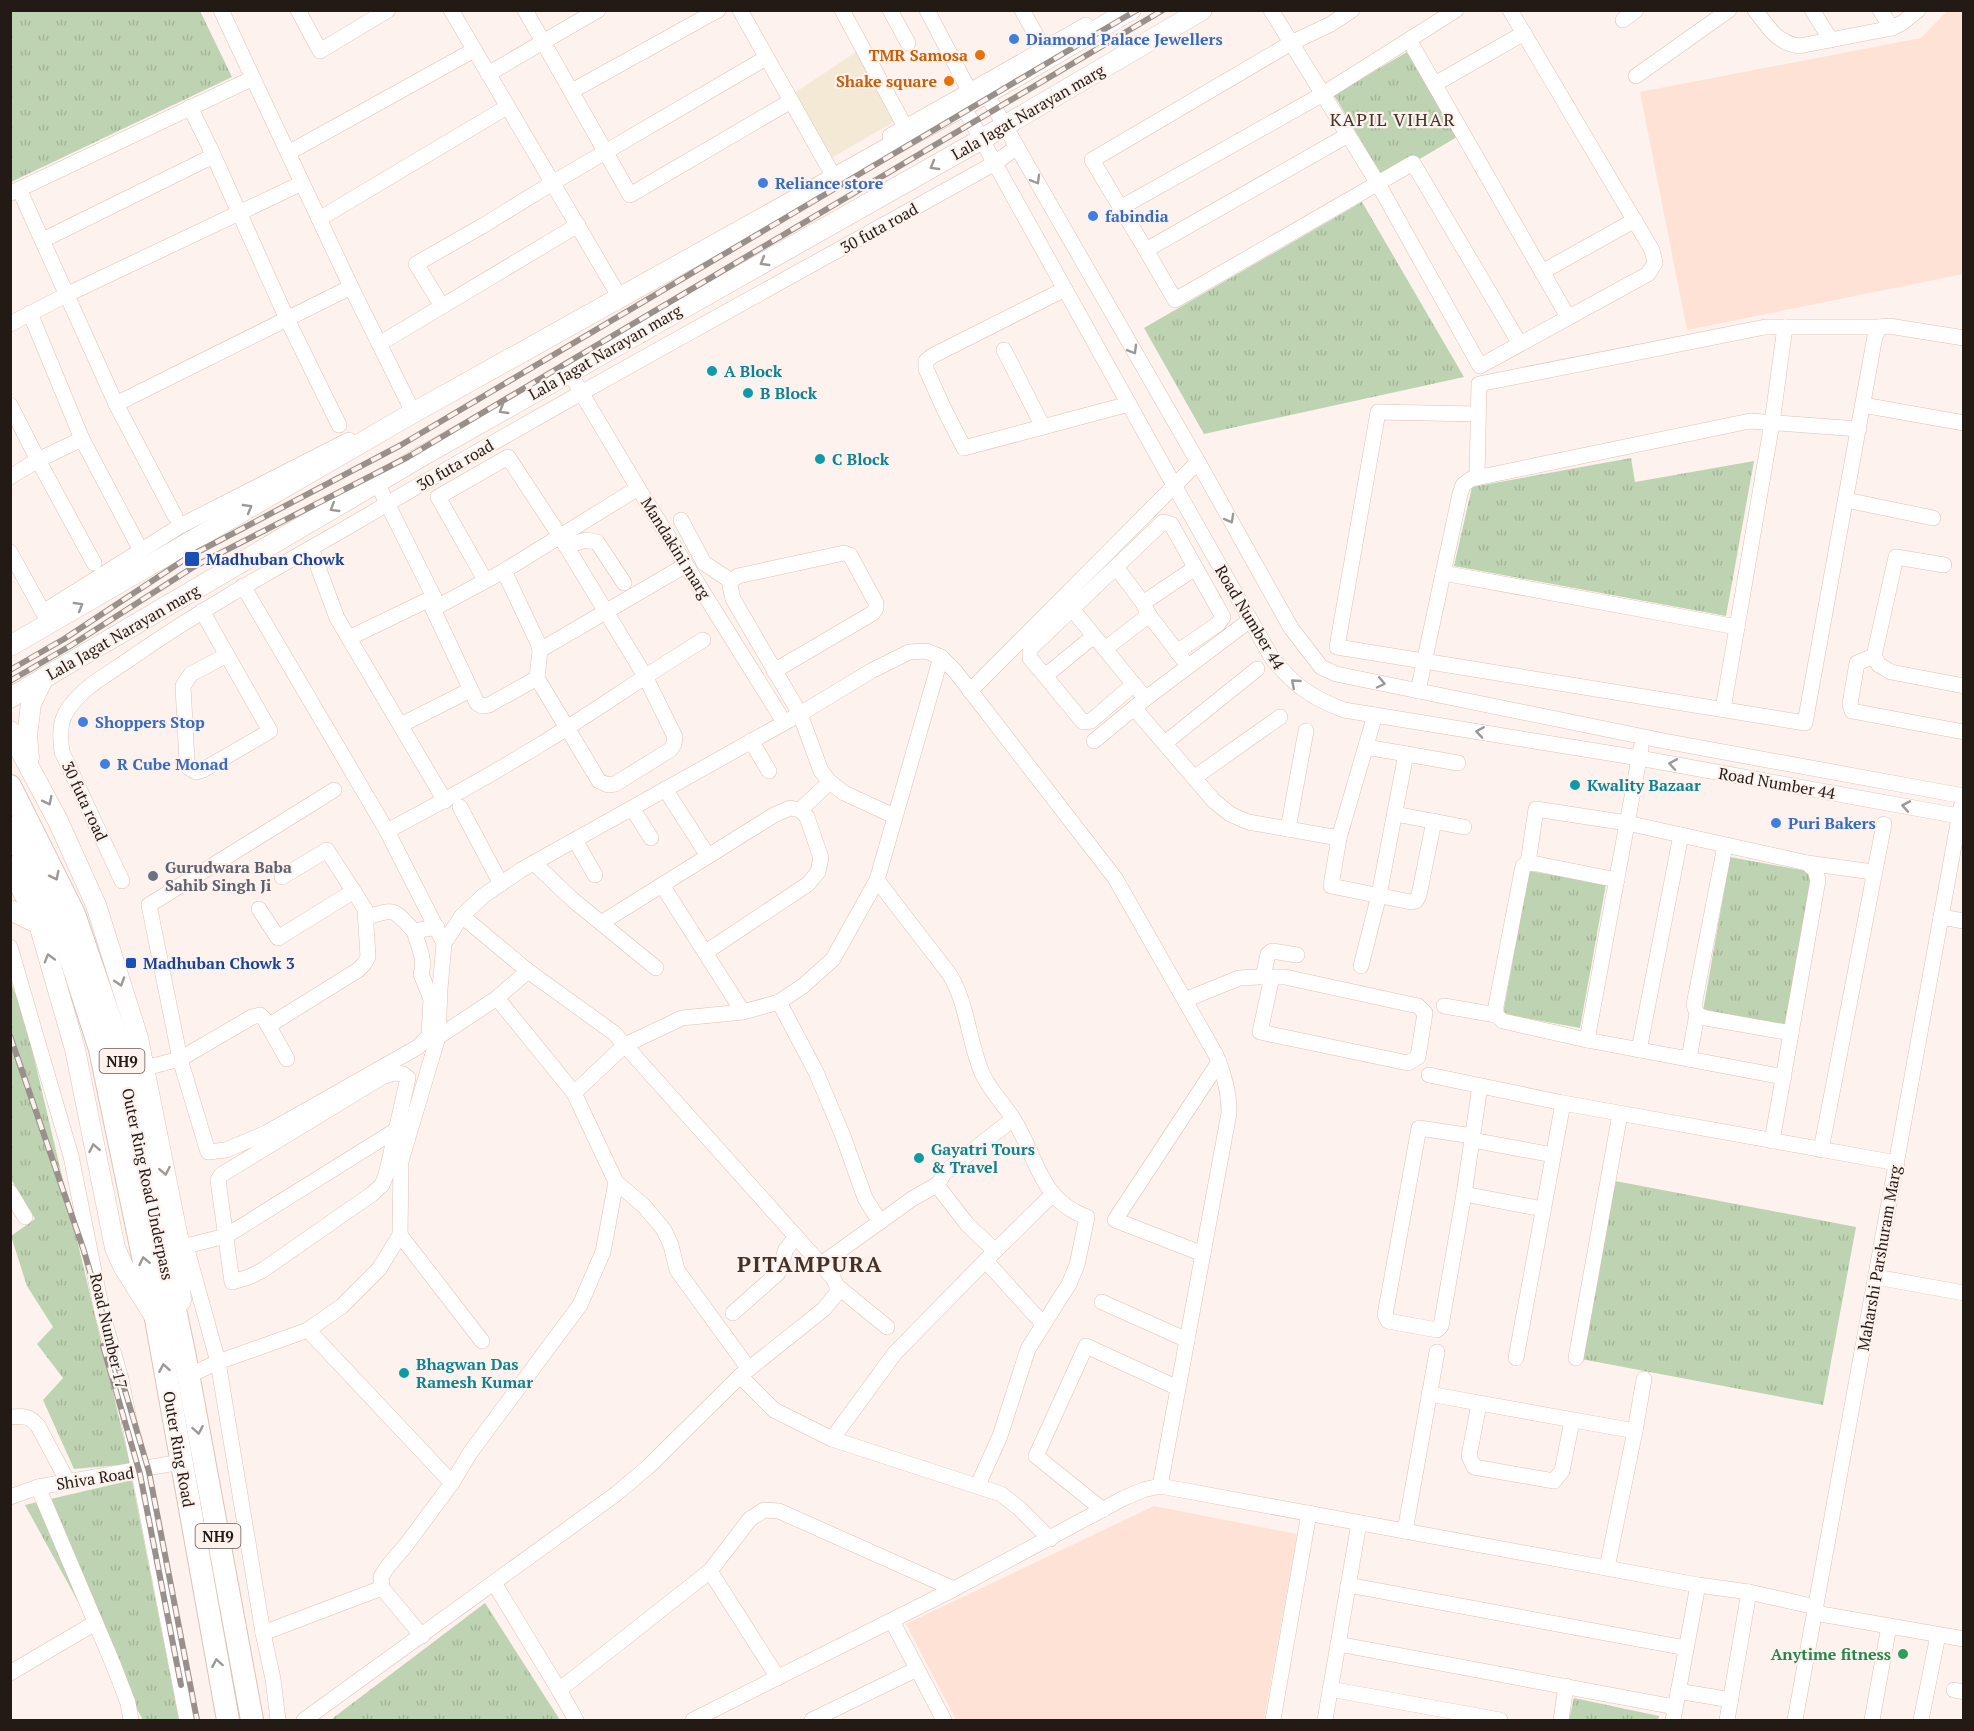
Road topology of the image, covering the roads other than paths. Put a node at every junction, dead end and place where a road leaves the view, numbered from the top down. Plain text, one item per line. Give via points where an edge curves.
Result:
1 (221, 10) edge
2 (298, 10) edge
3 (388, 10) edge
4 (451, 10) edge
5 (525, 10) edge
6 (598, 10) edge
7 (718, 10) edge
8 (740, 10) edge
9 (842, 10) edge
10 (890, 10) edge
11 (927, 10) edge
12 (1022, 10) edge
13 (1131, 10) edge
14 (1202, 10) edge
15 (1271, 10) edge
16 (1352, 10) edge
17 (1456, 10) edge
18 (1510, 10) edge
19 (1636, 10) edge
20 (1728, 10) edge
21 (1755, 10) edge
22 (1812, 10) edge
23 (1880, 10) edge
24 (1918, 10) edge
25 (1108, 12) edge
26 (1623, 21) dead end
27 (1892, 28) junction
28 (1524, 33) junction
29 (1410, 40) junction
30 (1831, 40) junction
31 (543, 42) junction
32 (908, 43) dead end
33 (1291, 43) junction
34 (1044, 49) junction
35 (474, 50) junction
36 (766, 58) junction
37 (488, 74) junction
38 (1636, 76) dead end
39 (253, 78) junction
40 (1435, 84) junction
41 (572, 91) junction
42 (1323, 94) junction
43 (973, 98) junction
44 (790, 101) junction
45 (190, 107) junction
46 (507, 107) junction
47 (1004, 125) junction
48 (908, 131) junction
49 (1348, 135) junction
50 (982, 139) junction
51 (1017, 147) junction
52 (211, 150) junction
53 (606, 151) junction
54 (288, 153) junction
55 (995, 163) junction
56 (830, 170) junction
57 (554, 182) junction
58 (1377, 182) junction
59 (302, 183) junction
60 (15, 191) edge
61 (1122, 207) junction
62 (239, 213) junction
63 (319, 219) junction
64 (1635, 220) junction
65 (578, 225) junction
66 (43, 240) junction
67 (1146, 250) junction
68 (1542, 272) junction
69 (351, 287) junction
70 (1065, 289) junction
71 (618, 294) junction
72 (66, 295) junction
73 (442, 306) junction
74 (30, 313) junction
75 (1568, 317) junction
76 (287, 319) junction
77 (10, 324) edge
78 (1785, 327) junction
79 (1880, 327) junction
80 (1964, 338) edge
81 (379, 344) junction
82 (1520, 344) junction
83 (1004, 350) dead end
84 (569, 372) junction
85 (582, 393) junction
86 (116, 404) junction
87 (1129, 404) junction
88 (10, 405) edge
89 (1863, 405) junction
90 (411, 411) junction
91 (1477, 414) junction
92 (1772, 423) junction
93 (1964, 423) edge
94 (339, 425) dead end
95 (1043, 427) junction
96 (1859, 429) junction
97 (82, 440) junction
98 (38, 460) junction
99 (1198, 462) junction
100 (10, 477) edge
101 (1477, 478) junction
102 (377, 483) junction
103 (1174, 487) junction
104 (638, 488) junction
105 (1846, 500) junction
106 (388, 503) junction
107 (175, 516) dead end
108 (1933, 518) dead end
109 (681, 520) dead end
110 (563, 541) junction
111 (137, 543) dead end
112 (311, 548) junction
113 (10, 552) edge
114 (94, 563) dead end
115 (686, 565) junction
116 (1944, 565) dead end
117 (1116, 567) junction
118 (1195, 568) junction
119 (504, 571) junction
120 (1443, 573) junction
121 (485, 580) junction
122 (731, 581) junction
123 (624, 583) dead end
124 (243, 586) junction
125 (433, 603) junction
126 (1072, 609) junction
127 (1146, 609) junction
128 (202, 611) junction
129 (606, 612) junction
130 (741, 616) junction
131 (47, 617) junction
132 (1250, 620) junction
133 (725, 627) junction
134 (1737, 627) junction
135 (1094, 636) junction
136 (348, 638) junction
137 (704, 640) dead end
138 (10, 646) edge
139 (1105, 649) junction
140 (540, 650) junction
141 (1177, 652) junction
142 (227, 655) junction
143 (1874, 656) junction
144 (941, 657) junction
145 (1424, 661) junction
146 (1188, 667) junction
147 (1257, 669) dead end
148 (774, 671) junction
149 (645, 676) junction
150 (1045, 676) junction
151 (537, 678) junction
152 (42, 680) junction
153 (1134, 684) junction
154 (1964, 686) edge
155 (470, 690) junction
156 (970, 691) junction
157 (1418, 691) junction
158 (10, 698) edge
159 (1139, 703) junction
160 (1723, 709) junction
161 (800, 714) junction
162 (1375, 715) junction
163 (1280, 717) dead end
164 (784, 722) junction
165 (401, 725) junction
166 (567, 727) junction
167 (10, 731) edge
168 (1306, 731) dead end
169 (1964, 732) edge
170 (1643, 737) junction
171 (751, 741) junction
172 (1094, 741) dead end
173 (1165, 743) junction
174 (1366, 747) junction
175 (1406, 754) junction
176 (1639, 758) junction
177 (1458, 763) dead end
178 (30, 767) junction
179 (769, 771) dead end
180 (1195, 777) junction
181 (830, 783) junction
182 (10, 786) edge
183 (665, 789) junction
184 (334, 790) dead end
185 (1963, 796) edge
186 (445, 801) junction
187 (460, 807) dead end
188 (632, 808) junction
189 (800, 810) junction
190 (1395, 814) junction
191 (894, 816) junction
192 (1962, 817) edge
193 (1434, 821) junction
194 (1627, 823) junction
195 (1884, 824) dead end
196 (10, 827) edge
197 (1464, 827) dead end
198 (1288, 829) junction
199 (387, 831) junction
200 (1681, 835) junction
201 (651, 838) dead end
202 (1339, 838) junction
203 (575, 840) junction
204 (1725, 846) junction
205 (708, 856) junction
206 (534, 863) junction
207 (1528, 863) junction
208 (1807, 864) junction
209 (10, 866) edge
210 (1873, 873) junction
211 (595, 875) dead end
212 (282, 877) dead end
213 (877, 880) junction
214 (1617, 880) junction
215 (122, 881) dead end
216 (501, 884) junction
217 (662, 885) junction
218 (354, 891) junction
219 (1378, 895) junction
220 (259, 909) dead end
221 (10, 910) edge
222 (462, 916) junction
223 (367, 917) junction
224 (1941, 917) junction
225 (1964, 921) edge
226 (601, 923) junction
227 (39, 924) junction
228 (437, 927) junction
229 (414, 932) junction
230 (444, 943) junction
231 (10, 947) edge
232 (706, 952) junction
233 (1297, 955) dead end
234 (1361, 966) dead end
235 (656, 968) dead end
236 (528, 971) junction
237 (1268, 977) junction
238 (497, 998) junction
239 (1185, 1000) junction
240 (779, 1002) junction
241 (1444, 1006) dead end
242 (743, 1012) junction
243 (1697, 1014) junction
244 (1496, 1015) junction
245 (268, 1026) junction
246 (1791, 1033) junction
247 (438, 1037) junction
248 (1587, 1040) junction
249 (625, 1045) junction
250 (1639, 1050) junction
251 (180, 1059) junction
252 (287, 1059) dead end
253 (1689, 1059) junction
254 (1219, 1062) junction
255 (145, 1068) junction
256 (1429, 1075) dead end
257 (1784, 1077) junction
258 (1480, 1086) junction
259 (574, 1093) junction
260 (1563, 1104) junction
261 (1620, 1114) junction
262 (1013, 1119) junction
263 (1472, 1138) junction
264 (398, 1141) junction
265 (1772, 1141) junction
266 (1821, 1150) junction
267 (1553, 1155) junction
268 (1897, 1163) junction
269 (616, 1182) junction
270 (938, 1184) junction
271 (10, 1192) edge
272 (1053, 1194) junction
273 (1464, 1194) junction
274 (1543, 1209) junction
275 (26, 1217) dead end
276 (880, 1222) junction
277 (400, 1235) junction
278 (226, 1236) junction
279 (796, 1237) junction
280 (182, 1240) junction
281 (1203, 1254) junction
282 (990, 1256) junction
283 (821, 1264) junction
284 (1876, 1277) junction
285 (837, 1286) junction
286 (1964, 1293) edge
287 (1102, 1302) dead end
288 (733, 1313) dead end
289 (156, 1319) junction
290 (1043, 1324) junction
291 (887, 1327) dead end
292 (308, 1330) junction
293 (1187, 1340) junction
294 (482, 1341) dead end
295 (184, 1352) junction
296 (1437, 1352) dead end
297 (1516, 1358) dead end
298 (1576, 1358) dead end
299 (218, 1362) junction
300 (744, 1372) junction
301 (188, 1376) junction
302 (1644, 1379) dead end
303 (1178, 1388) junction
304 (1429, 1394) junction
305 (1479, 1404) junction
306 (10, 1417) edge
307 (1572, 1420) junction
308 (1635, 1431) junction
309 (832, 1440) junction
310 (181, 1462) junction
311 (139, 1471) junction
312 (68, 1482) junction
313 (452, 1484) junction
314 (978, 1485) junction
315 (1160, 1486) junction
316 (38, 1487) junction
317 (10, 1497) edge
318 (1103, 1510) junction
319 (1309, 1513) junction
320 (1359, 1523) junction
321 (1405, 1531) junction
322 (1050, 1539) junction
323 (1607, 1568) junction
324 (710, 1571) junction
325 (494, 1583) junction
326 (1348, 1585) junction
327 (1698, 1585) junction
328 (382, 1588) junction
329 (954, 1589) junction
330 (1749, 1592) junction
331 (1815, 1610) junction
332 (892, 1621) junction
333 (95, 1623) junction
334 (1889, 1626) junction
335 (263, 1633) junction
336 (1938, 1635) junction
337 (422, 1636) junction
338 (1964, 1639) edge
339 (1338, 1644) junction
340 (1686, 1648) junction
341 (917, 1669) junction
342 (10, 1673) edge
343 (778, 1678) junction
344 (1566, 1686) junction
345 (1330, 1689) junction
346 (559, 1690) junction
347 (1678, 1691) junction
348 (1731, 1700) junction
349 (1674, 1714) edge
350 (941, 1719) edge
351 (131, 1720) edge
352 (187, 1720) edge
353 (228, 1720) edge
354 (252, 1720) edge
355 (278, 1720) edge
356 (304, 1720) edge
357 (576, 1720) edge
358 (693, 1720) edge
359 (812, 1720) edge
360 (1273, 1720) edge
361 (1325, 1720) edge
362 (1500, 1720) edge
363 (1560, 1720) edge
364 (1727, 1720) edge
365 (1795, 1720) edge
366 (1872, 1720) edge
367 (1921, 1720) edge

1 - 39 street
2 - 3 street via 320,51
4 - 35 street
5 - 31 street
6 - 31 street
7 - 41 street
8 - 36 street
9 - 48 street
10 - 32 street
11 - 43 street
12 - 34 street
13 - 43 main road
14 - 47 main road, Lala Jagat Narayan marg
15 - 33 street
16 - 33 street
17 - 29 street
18 - 28 street
19 - 26 street
20 - 38 street
21 - 30 street via 1786,44 1799,46
22 - 30 street
23 - 27 street
24 - 27 street
25 - 34 street
27 - 30 street
28 - 40 street
28 - 64 street
29 - 40 street
29 - 42 street
31 - 37 street
31 - 41 street
33 - 42 street
33 - 61 street via 1092,160
34 - 43 street
35 - 37 street
35 - 54 street
36 - 44 street
36 - 53 street
37 - 46 street
39 - 45 street
39 - 54 street
40 - 68 street
41 - 53 street
42 - 49 street
42 - 61 street
43 - 47 street, Road Number 44
43 - 48 main road
43 - 50 street, Road Number 44
44 - 53 street via 630,195
44 - 56 street
45 - 52 street
45 - 60 street
46 - 57 street
46 - 63 street
47 - 50 main road, Lala Jagat Narayan marg
47 - 51 street, Road Number 44
48 - 56 street
48 - 71 main road
49 - 58 street
49 - 67 street
50 - 55 street, Road Number 44
50 -> 84 main road, Lala Jagat Narayan marg
51 - 55 street, 30 futa road
51 -> 99 street, Road Number 44
52 - 62 street
52 - 66 street via 209,158
53 - 57 street
54 - 59 street
55 - 70 street, Road Number 44
55 - 85 street, 30 futa road
56 - 71 street
57 - 65 street
57 - 73 street via 416,264
58 - 67 street via 1175,300
58 - 82 street via 1413,163
58 - 82 street via 1480,366
59 - 62 street
59 - 63 street
60 - 66 street
61 - 67 street
62 - 72 street
62 - 76 street
63 - 69 street
64 - 68 street
64 - 75 street via 1652,250 1655,263 1648,274
65 - 71 street
65 - 73 street
66 - 72 street
68 - 75 street
69 - 76 street
69 - 81 street
70 - 87 street, Road Number 44
70 - 95 street via 926,361 930,379 964,448
71 - 90 main road
72 - 74 street
72 - 86 street
73 - 81 street
74 - 77 street
74 - 97 street
75 - 82 street
76 - 86 street
76 - 94 street
78 - 79 street
78 - 91 street via 1765,327 1479,384
78 - 92 street
79 - 80 street
79 - 89 street
81 - 90 street
83 - 95 street
84 - 85 street, Mandakini marg
84 -> 102 main road, Lala Jagat Narayan marg
85 - 104 street, Mandakini marg
85 - 106 street, 30 futa road
86 - 107 street
87 - 95 street
87 - 103 street, Road Number 44
88 - 98 street
89 - 93 street
89 - 96 street
90 - 131 main road
91 - 101 street
91 - 145 street via 1378,412 1337,646
92 - 96 street
92 - 101 street via 1750,421
92 - 134 street
96 - 105 street
97 - 98 street
97 - 111 street
98 - 100 street
98 - 114 street
99 - 103 street
99 -> 157 street, Road Number 44 via 1291,628 1321,667 1336,674
101 - 120 street via 1463,485
102 - 106 street
102 -> 152 main road, Lala Jagat Narayan marg
103 - 132 street, Road Number 44
103 - 156 street
104 - 110 street
104 - 115 street, Mandakini marg
105 - 108 street
105 - 160 street via 1805,723
106 - 112 street, 30 futa road
106 - 125 street
109 - 122 street via 704,563
110 - 119 street
110 - 121 street via 508,457 438,497
110 - 123 street via 597,542
110 - 129 street
112 - 124 street, 30 futa road
112 - 136 street
113 - 131 street
115 - 129 street
115 - 133 street, Mandakini marg
116 - 143 street via 1896,557
117 - 118 street via 1163,522 1171,524
117 - 126 street
117 - 127 street
118 - 127 street
118 - 141 street via 1223,618
119 - 121 street
119 - 140 street
120 - 134 street
120 - 145 street
121 - 125 street
122 - 130 street via 730,592
122 - 148 street via 738,576 844,553 855,561 876,603 873,613
124 - 128 street, 30 futa road
124 - 199 street
125 - 136 street
125 - 155 street
126 - 135 street
126 - 150 street via 1030,649 1030,658
127 - 139 street
127 - 141 street
128 - 142 street
128 - 215 street, 30 futa road via 85,690 62,718 62,752
129 - 140 street
129 - 149 street
130 - 133 street
130 - 148 street
131 - 138 main road
132 - 146 street
162 -> 132 street, Road Number 44 via 1344,710 1305,691 1272,658
133 - 164 street, Mandakini marg
134 - 160 street
135 - 139 street
135 - 150 street
136 - 165 street
137 - 149 street
139 - 153 street
140 - 151 street
141 - 146 street
142 - 142 street via 270,731 196,772 187,762 183,686 191,674
143 - 154 street via 1879,665 1891,672
143 - 169 street via 1857,663 1852,711
144 - 156 street
144 - 161 street via 926,651 909,652
144 - 191 street
145 - 157 street
145 - 160 street
146 - 159 street
147 - 173 street
148 - 161 street
149 - 166 street
149 - 166 street via 675,737 670,750 624,780 608,785 599,781
150 - 153 street via 1083,722 1091,721
151 - 155 street via 489,705 477,703
151 - 166 street
152 - 158 main road, Lala Jagat Narayan marg
152 - 178 main road via 31,704 27,736
153 - 159 street
155 - 165 street
156 - 239 street via 1116,878
157 - 170 street, Road Number 44
159 - 172 street
159 - 173 street
161 - 164 street
161 - 181 street via 821,771
162 - 174 street
176 -> 162 street, Road Number 44
163 - 180 street
164 - 171 street
165 - 186 street
166 - 186 street
167 - 178 main road
168 - 198 street
170 - 176 street
170 - 185 street, Road Number 44
171 - 179 street
171 - 183 street
173 - 180 street
174 - 175 street
174 - 202 street
175 - 177 street
175 - 190 street
192 -> 176 street, Road Number 44
176 - 194 street
178 -> 255 main road via 96,905
180 - 198 street via 1230,814 1248,822
181 - 189 street
181 - 191 street
182 -> 295 highway, Outer Ring Road Underpass / NH9 via 74,914 119,1045
183 - 188 street
183 - 205 street
184 - 251 street via 148,905
185 - 192 street, Maharshi Parshuram Marg
186 - 199 street
187 - 216 street
188 - 201 street
188 - 203 street
189 - 205 street via 790,808 774,815
189 - 232 street via 807,817 821,858 818,872 808,884
190 - 193 street
190 - 219 street
191 - 213 street
192 - 224 street, Maharshi Parshuram Marg
193 - 197 street
193 - 219 street via 1416,901
194 - 200 street
194 - 207 street via 1536,809
194 - 214 street
195 - 210 street
289 -> 196 highway, Outer Ring Road Underpass via 100,1048 58,919
198 - 202 street
199 - 228 street
200 - 204 street
200 - 250 street
202 - 219 street via 1331,886
203 - 206 street
203 - 211 street
204 - 208 street
204 - 243 street via 1694,1005
205 - 217 street
206 - 216 street
206 - 226 street
207 - 214 street
207 - 244 street via 1521,874
208 - 210 street
208 - 246 street via 1818,879
209 - 227 main road
210 - 266 street
212 - 218 street via 327,850
213 - 240 street via 833,959
213 - 262 street via 959,990 982,1073
214 - 248 street
216 - 222 street
217 - 226 street
217 - 232 street
218 - 220 street via 278,938
218 - 223 street
219 - 234 street
221 - 227 main road
222 - 230 street
222 - 236 street
223 - 229 street via 389,910 397,913
223 - 245 street via 368,957 364,964
224 - 225 street
224 - 268 street, Maharshi Parshuram Marg
226 - 235 street
289 -> 227 main road via 115,1248 75,1049
228 - 229 street
228 - 230 street
229 - 251 street via 422,958 421,974 431,999 429,1036 418,1047 266,1133 226,1150 208,1152
230 - 247 street
231 - 311 street, Road Number 17 via 71,1156
232 - 242 street
233 - 237 street via 1272,951 1268,954
236 - 238 street
236 - 249 street
237 - 237 street via 1418,1006 1425,1012 1418,1057 1408,1063 1260,1032
237 - 239 street via 1239,978
238 - 247 street
238 - 259 street
239 - 254 street
240 - 242 street
240 - 276 street via 816,1072 865,1198
241 - 244 street
242 - 249 street via 682,1018
243 - 246 street
243 - 253 street
244 - 248 street via 1503,1021
245 - 251 street via 260,1015 252,1017
245 - 252 street
246 - 257 street
247 - 264 street
248 - 250 street
249 - 259 street
249 - 279 street
250 - 253 street
251 - 255 street
253 - 257 street
254 - 281 street via 1226,1079 1229,1113
254 - 281 street via 1115,1220
255 -> 280 main road
256 - 258 street
257 - 265 street
258 - 260 street
258 - 263 street
259 - 269 street
260 - 261 street
260 - 267 street
261 - 265 street
261 - 298 street
262 - 270 street via 944,1173
262 - 272 street
263 - 267 street
263 - 273 street
263 - 273 street via 1419,1128 1385,1314 1388,1321 1440,1329
264 - 277 street
264 - 278 street
264 - 278 street via 378,1190 255,1275 232,1282
264 - 278 street via 408,1078 403,1074 382,1077 220,1175
265 - 266 street
266 - 268 street
267 - 274 street
268 - 284 street, Maharshi Parshuram Marg
269 - 300 street via 664,1230 677,1270
269 - 313 street via 603,1252 580,1305 470,1453
270 - 276 street
270 - 282 street
271 - 275 street
272 - 282 street
272 - 290 street via 1068,1208 1087,1217 1073,1275
273 - 274 street
274 - 297 street
276 - 283 street
277 - 292 street via 379,1269 342,1306
277 - 294 street
278 - 280 street
279 - 283 street
279 - 288 street via 786,1249 778,1273
280 - 295 main road
280 - 299 street
281 - 293 street
282 - 290 street
282 - 309 street via 887,1361
283 - 285 street
284 - 286 street
284 - 331 street, Maharshi Parshuram Marg
285 - 291 street
285 - 300 street via 837,1293 824,1309
287 - 293 street
310 -> 289 highway, Outer Ring Road
290 - 314 street via 1024,1359 1000,1436
292 - 299 street
292 - 313 street
293 - 303 street
295 - 301 highway, Outer Ring Road / NH9
296 - 304 street
299 - 301 street
299 - 335 street
300 - 309 street via 774,1410
300 - 325 street via 648,1467
301 -> 354 highway, Outer Ring Road / NH9
302 - 308 street
303 - 315 street
303 - 318 street via 1086,1346 1036,1456
304 - 305 street
304 - 321 street
305 - 307 street
305 - 307 street via 1469,1456 1474,1467 1554,1481 1562,1471
306 - 312 street via 25,1415 32,1419
307 - 308 street
308 - 323 street
309 - 314 street
310 - 311 street, Shiva Road
353 -> 310 highway, Outer Ring Road
311 - 312 street, Shiva Road
311 - 352 street, Road Number 17
312 - 316 street, Shiva Road
313 - 328 street via 388,1566 381,1577
314 - 322 street via 1001,1494
315 - 318 street
315 - 319 street
316 - 317 street, Shiva Road
316 - 333 street
318 - 322 street
319 - 320 street
319 - 360 street
320 - 321 street
320 - 326 street
321 - 323 street
322 - 329 street
323 - 327 street
324 - 329 street via 750,1519 764,1510 778,1510
324 - 343 street
324 - 346 street
325 - 337 street
325 - 346 street
326 - 339 street
326 - 340 street
327 - 330 street
327 - 340 street
328 - 335 street
328 - 337 street
329 - 332 street
330 - 331 street
330 - 348 street
331 - 334 street
331 - 365 street, Maharshi Parshuram Marg
332 - 341 street
332 - 343 street
333 - 342 street
333 - 351 street via 128,1703
334 - 336 street
334 - 366 street
335 - 355 street
336 - 338 street
336 - 367 street
337 - 356 street
339 - 344 street
339 - 345 street
340 - 347 street
341 - 350 street
341 - 359 street
343 - 358 street
344 - 349 street
344 - 363 street
345 - 361 street
345 - 362 street
346 - 357 street
347 - 348 street
347 - 349 street
348 - 364 street

